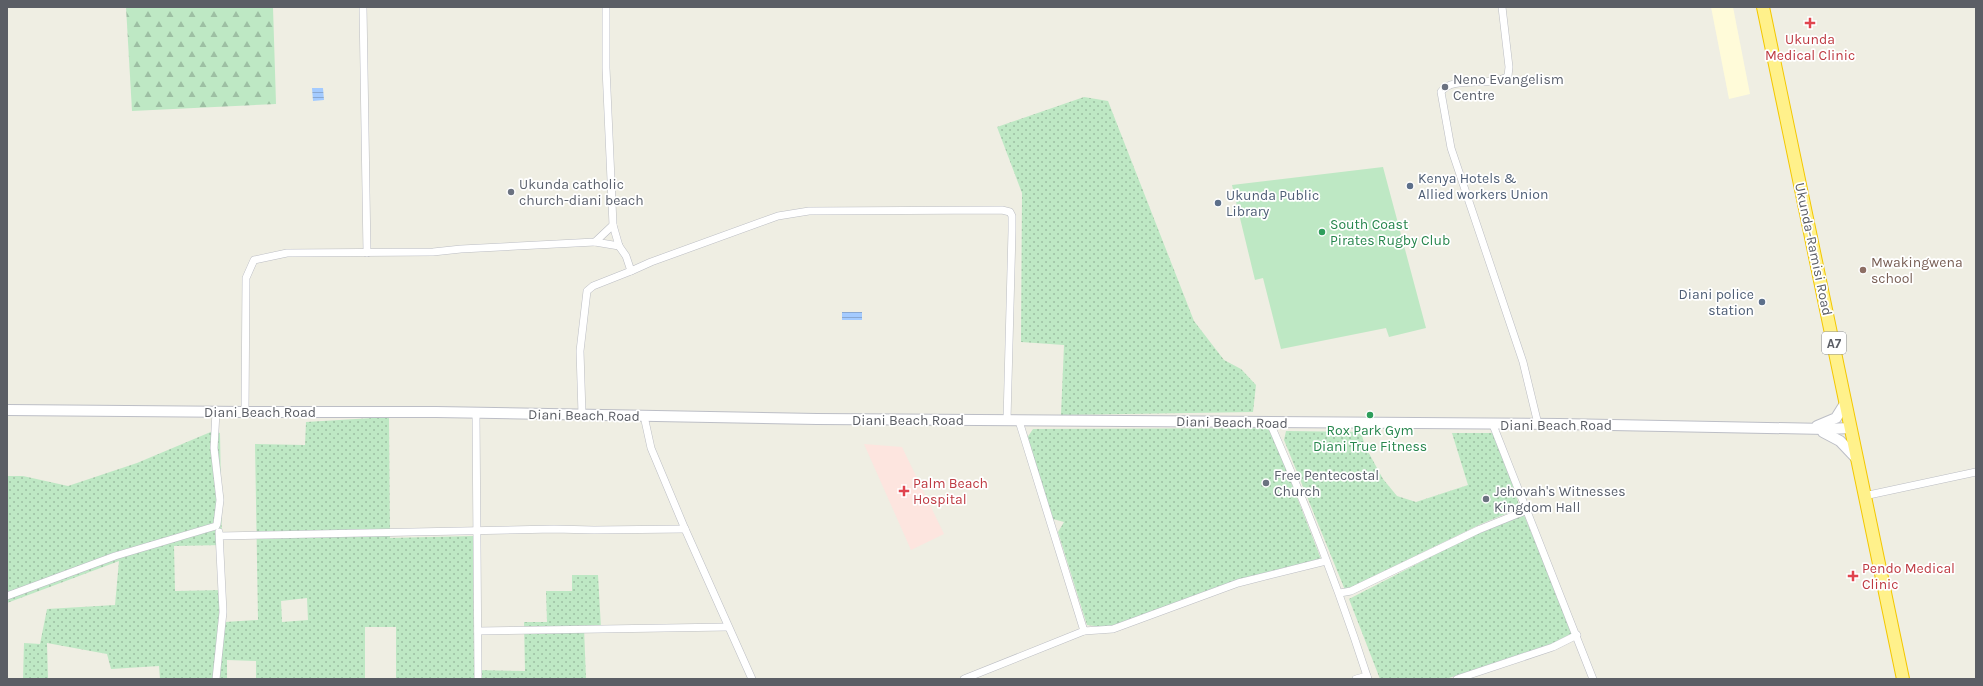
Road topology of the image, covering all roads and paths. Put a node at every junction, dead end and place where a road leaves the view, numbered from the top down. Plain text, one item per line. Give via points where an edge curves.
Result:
1 (363, 7) edge
2 (606, 7) edge
3 (1502, 7) edge
4 (1764, 7) edge
5 (614, 224) junction
6 (595, 242) junction
7 (619, 246) junction
8 (367, 253) junction
9 (632, 271) junction
10 (1846, 402) junction
11 (7, 410) edge
12 (216, 412) junction
13 (245, 412) junction
14 (476, 413) junction
15 (582, 414) junction
16 (644, 416) junction
17 (1007, 420) junction
18 (1019, 421) junction
19 (1270, 422) junction
20 (1538, 424) junction
21 (1493, 425) junction
22 (1809, 428) junction
23 (1851, 428) junction
24 (1858, 460) junction
25 (1976, 472) edge
26 (1864, 496) junction
27 (1525, 511) junction
28 (218, 524) junction
29 (685, 529) junction
30 (477, 531) junction
31 (220, 536) junction
32 (1326, 561) junction
33 (1340, 594) junction
34 (7, 596) edge
35 (728, 627) junction
36 (478, 631) junction
37 (1084, 631) junction
38 (1577, 634) junction
39 (1368, 677) edge
40 (216, 679) edge
41 (478, 679) edge
42 (752, 679) edge
43 (964, 679) edge
44 (1356, 679) edge
45 (1457, 679) edge
46 (1593, 679) edge
47 (1903, 679) edge

1 - 8 street
2 - 5 street
3 - 20 street via 1510,67 1508,76 1499,81 1448,85 1441,92 1451,148 1522,362
4 - 10 highway, Ukunda-Ramisi Road / A7
5 - 6 street
5 - 7 street
6 - 7 street
6 - 8 street via 433,252
7 - 9 street
8 - 13 street via 287,253 257,258 252,262 246,278
9 - 15 street via 587,290 580,351
9 - 17 street via 778,216 809,211 1010,212 1012,231
10 - 22 main road via 1836,418
10 - 23 highway, Ukunda-Ramisi Road / A7
11 - 12 main road, Diani Beach Road
12 - 13 main road, Diani Beach Road
12 - 28 street via 214,448 220,500
13 - 14 main road, Diani Beach Road
14 - 15 main road, Diani Beach Road
14 - 30 street
15 - 16 main road, Diani Beach Road
16 - 17 main road, Diani Beach Road
16 - 29 street via 651,448
17 - 18 main road, Diani Beach Road
18 - 19 main road, Diani Beach Road
18 - 37 street
19 - 21 main road, Diani Beach Road
19 - 32 street via 1304,500
20 - 21 main road, Diani Beach Road
20 - 22 main road, Diani Beach Road
21 - 27 street
22 - 23 main road, Diani Beach Road
22 - 24 main road via 1834,436
23 - 24 highway, Ukunda-Ramisi Road / A7
24 - 26 highway, Ukunda-Ramisi Road / A7
25 - 26 street
26 - 47 highway, Ukunda-Ramisi Road / A7
27 - 33 street
27 - 38 street
28 - 31 street
28 - 34 street via 115,556
29 - 30 street
29 - 35 street
30 - 31 street
30 - 36 street
31 - 40 street via 222,612
32 - 33 street
32 - 37 street via 1238,583 1113,629
33 - 39 street
35 - 36 street
35 - 42 street
36 - 41 street
37 - 43 street
38 - 45 street via 1552,647
38 - 46 street
39 - 44 street

